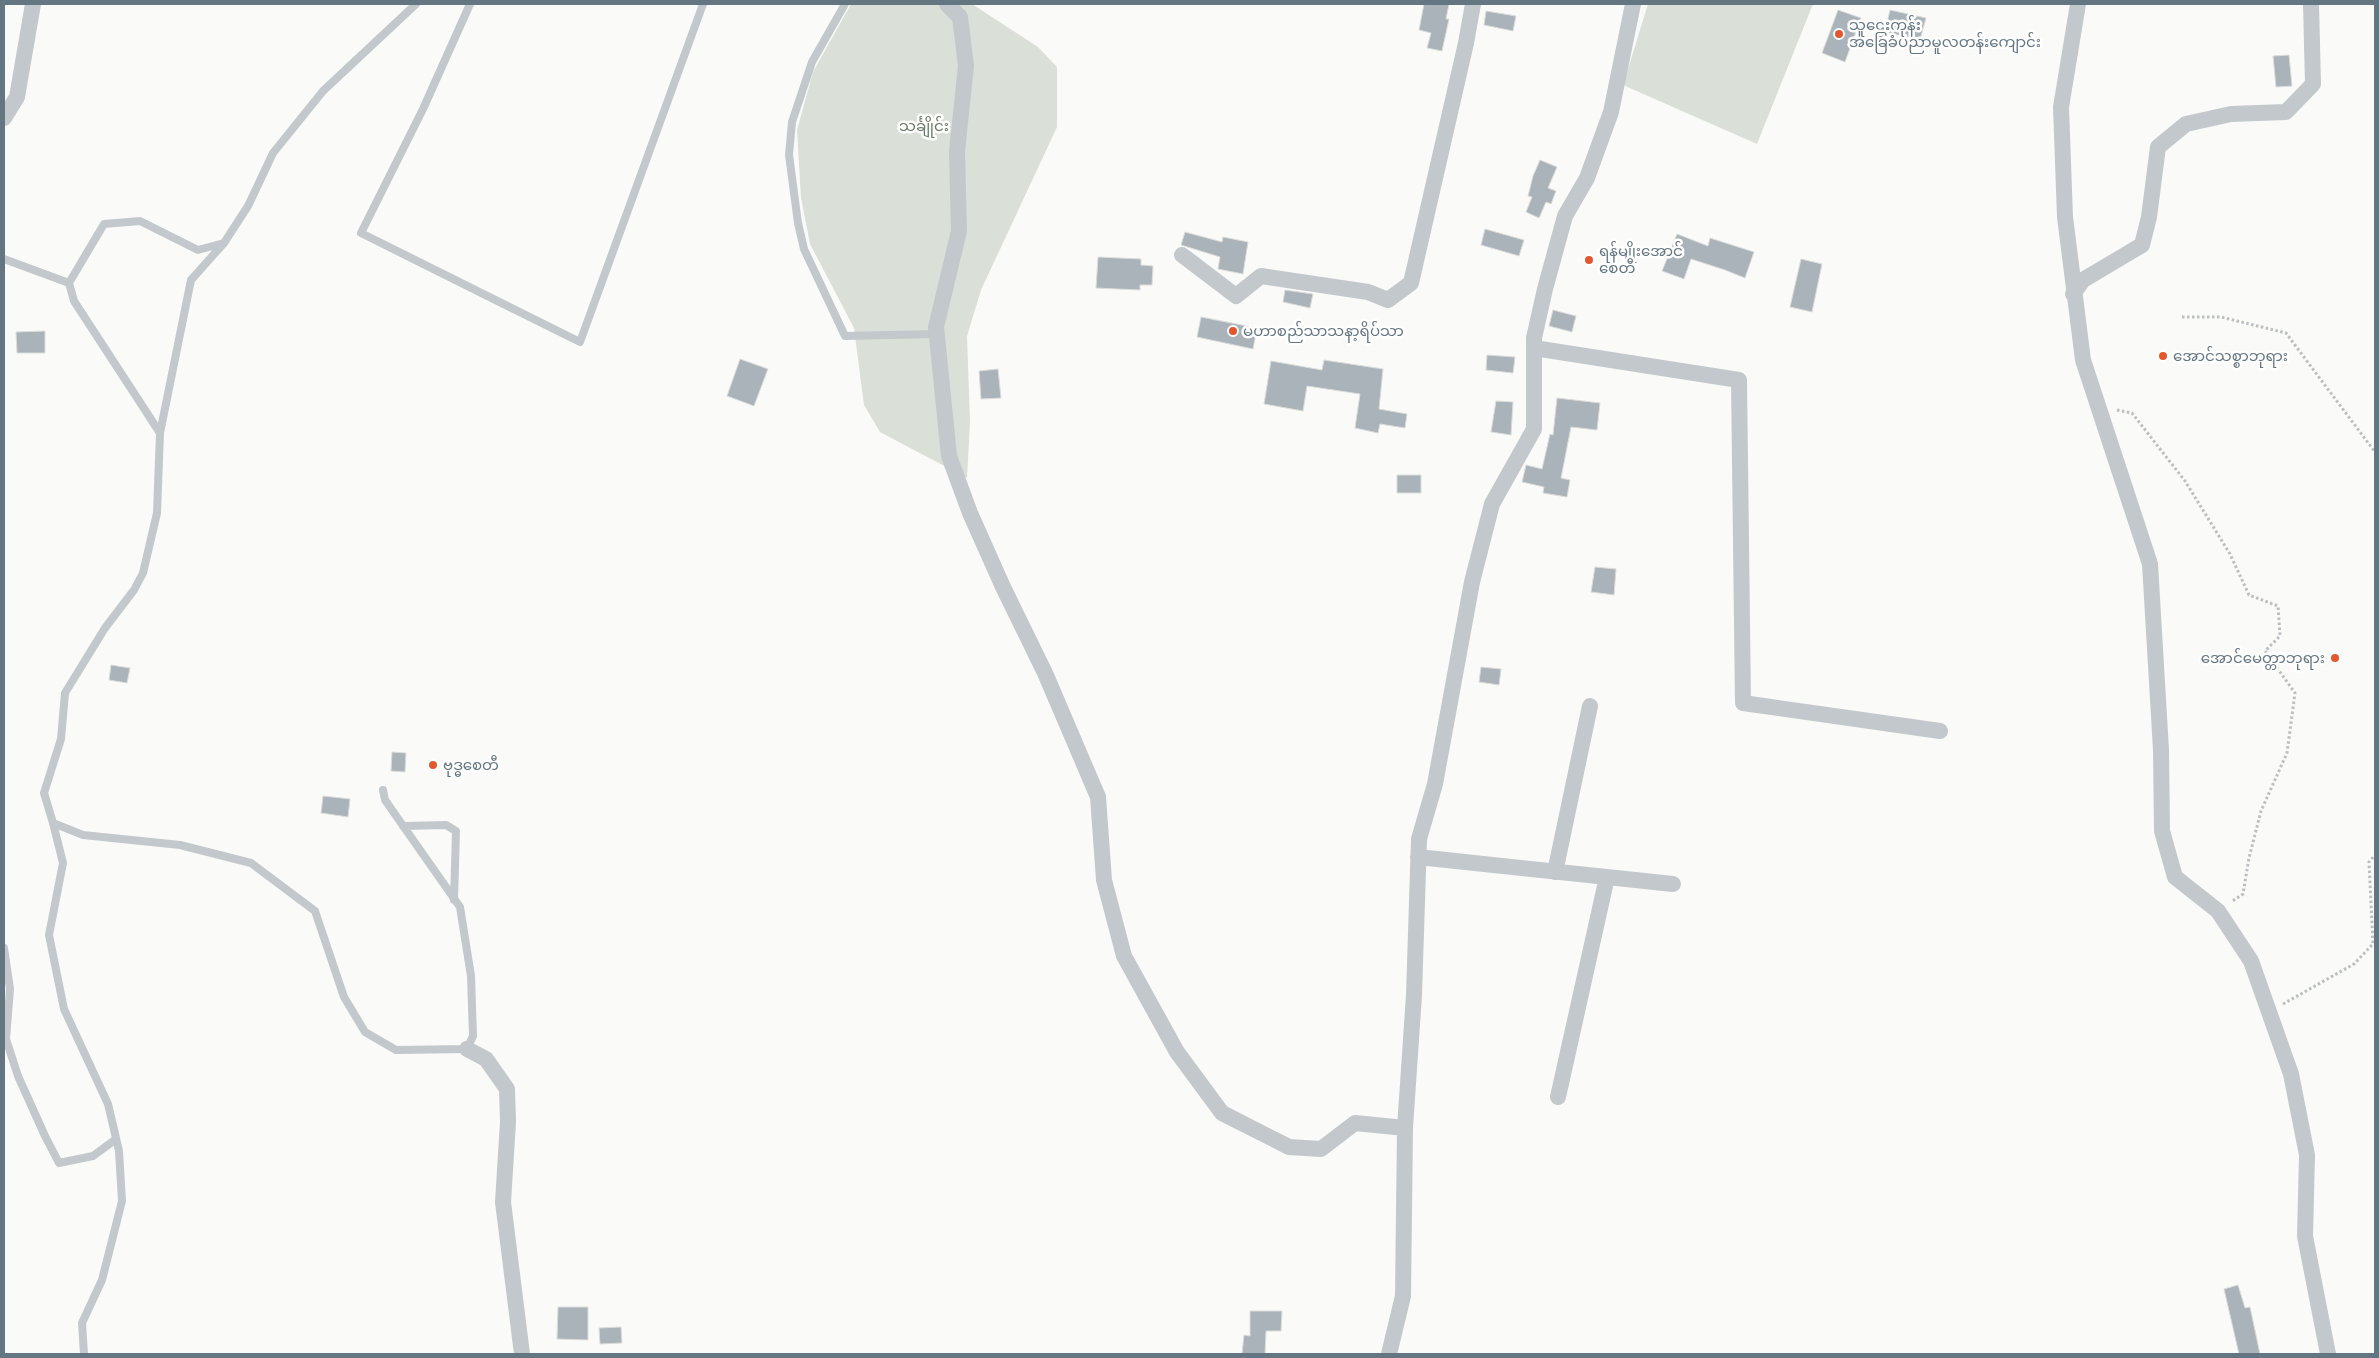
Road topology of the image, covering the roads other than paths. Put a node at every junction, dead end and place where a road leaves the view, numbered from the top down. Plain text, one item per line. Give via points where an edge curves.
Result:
1 (32, 4) edge
2 (416, 4) edge
3 (470, 4) edge
4 (703, 4) edge
5 (845, 4) edge
6 (947, 4) edge
7 (1473, 4) edge
8 (1632, 4) edge
9 (2078, 4) edge
10 (2311, 4) edge
11 (4, 118) edge
12 (224, 243) junction
13 (1182, 255) dead end
14 (4, 259) edge
15 (69, 283) junction
16 (2073, 294) junction
17 (936, 334) junction
18 (1534, 348) junction
19 (160, 433) junction
20 (1590, 706) dead end
21 (1940, 731) dead end
22 (383, 790) dead end
23 (53, 823) junction
24 (403, 826) junction
25 (1418, 857) junction
26 (1555, 872) junction
27 (1607, 877) junction
28 (1672, 884) dead end
29 (454, 900) junction
30 (4, 948) edge
31 (467, 1049) junction
32 (1558, 1097) dead end
33 (1405, 1128) junction
34 (116, 1139) junction
35 (84, 1354) edge
36 (522, 1354) edge
37 (1390, 1354) edge
38 (2328, 1354) edge

1 - 11 street via 17,97
2 - 12 lane via 323,91 273,153 248,206
3 - 4 lane via 361,234 580,342
5 - 17 lane via 812,62 792,122 789,154 804,249 845,336
6 - 17 street via 960,18 966,66 957,151 959,230
7 - 13 street via 1411,283 1388,300 1368,292 1261,276 1236,296
8 - 18 street via 1611,112 1587,178 1565,216 1545,289
9 - 16 street via 2062,107 2065,217
10 - 16 street via 2313,84 2286,112 2231,114 2186,124 2158,147 2142,245 2083,280
12 - 15 lane via 198,250 140,221 104,224
12 - 19 lane via 190,280
14 - 15 lane
15 - 19 lane via 74,301
16 - 38 street via 2082,360 2150,564 2161,750 2162,831 2175,877 2218,911 2251,961 2291,1074 2307,1155 2305,1236
17 - 33 street via 949,456 970,513 1045,673 1098,797 1104,880 1124,956 1178,1052 1222,1113 1289,1147 1321,1149 1355,1124
18 - 21 street via 1739,380 1743,703
18 - 25 street via 1534,428 1492,504 1472,582 1435,784 1419,839
19 - 23 lane via 157,513 143,573 65,693 60,738 44,793
20 - 26 street
22 - 24 lane via 385,800
23 - 31 lane via 83,835 180,845 252,863 315,911 344,997 365,1032 396,1050
23 - 34 lane via 63,863 49,935 52,954 64,1009 108,1104
24 - 29 lane
24 - 29 lane via 446,825 456,832
25 - 26 street
25 - 33 street via 1414,995
26 - 27 street
27 - 28 street
27 - 32 street
29 - 31 lane via 460,907 471,976 474,1036
30 - 34 lane via 10,989 6,1039 18,1076 59,1162 93,1156
31 - 36 street via 486,1059 507,1089 503,1202
33 - 37 street via 1403,1296
34 - 35 lane via 122,1201 102,1280 82,1323

